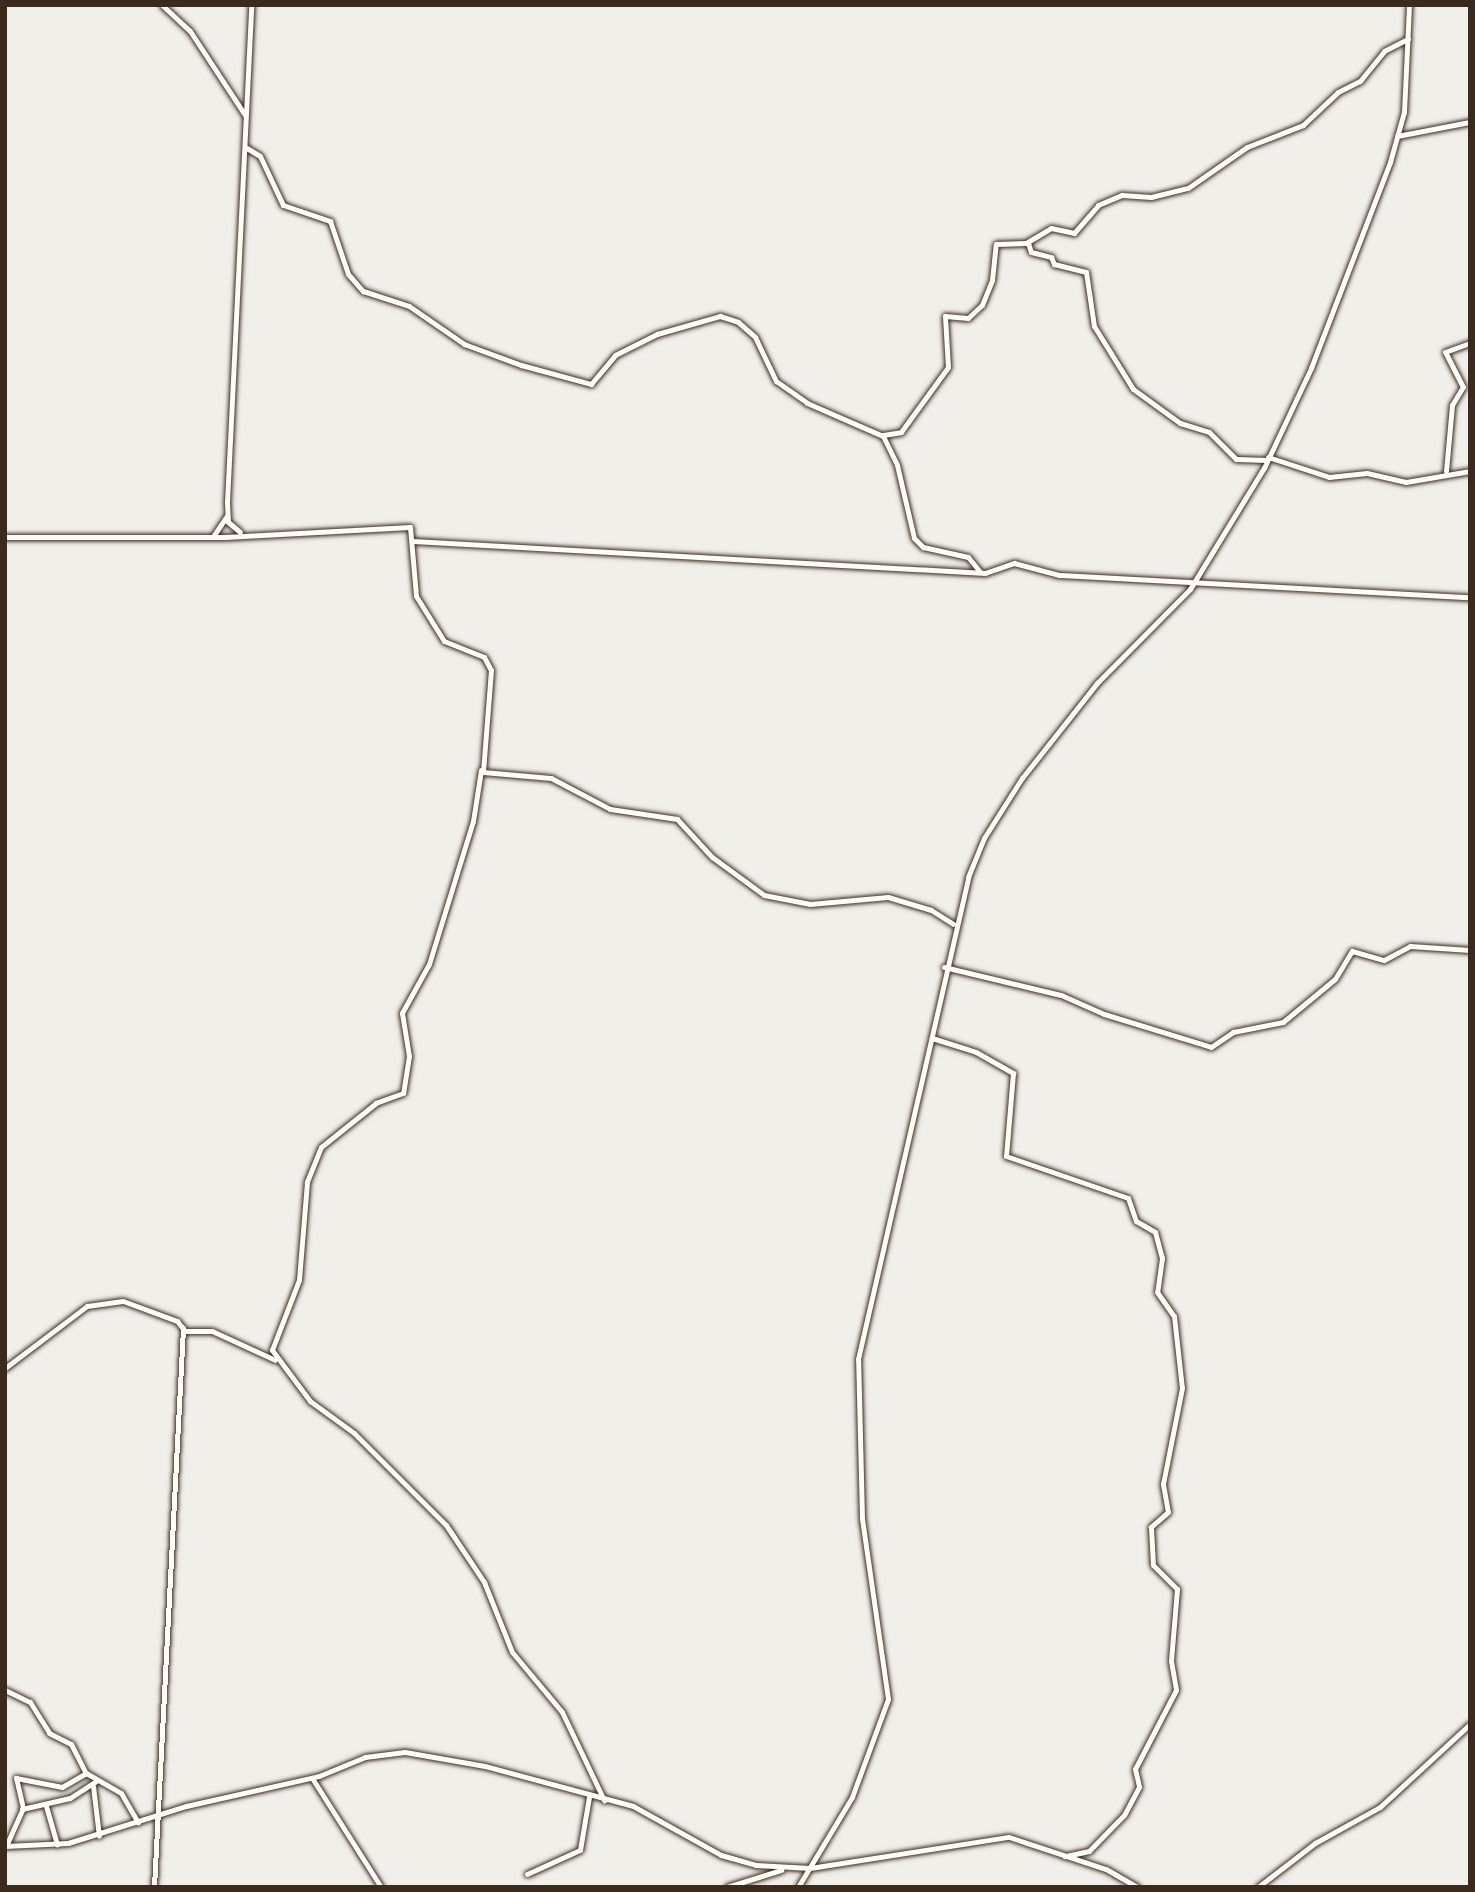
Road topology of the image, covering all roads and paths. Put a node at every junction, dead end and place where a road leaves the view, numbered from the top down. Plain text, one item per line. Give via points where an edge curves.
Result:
1 (162, 5) edge
2 (251, 5) edge
3 (1409, 5) edge
4 (1408, 39) junction
5 (245, 115) junction
6 (1470, 122) edge
7 (1397, 136) junction
8 (245, 147) junction
9 (1028, 243) junction
10 (1470, 343) edge
11 (883, 435) junction
12 (1267, 459) junction
13 (1446, 471) junction
14 (1470, 471) edge
15 (226, 516) junction
16 (243, 533) junction
17 (214, 535) junction
18 (5, 537) edge
19 (413, 541) junction
20 (980, 572) junction
21 (1195, 582) junction
22 (1470, 597) edge
23 (481, 770) junction
24 (953, 924) junction
25 (1470, 950) edge
26 (944, 967) junction
27 (932, 1038) junction
28 (183, 1328) junction
29 (278, 1362) junction
30 (5, 1368) edge
31 (5, 1690) edge
32 (1470, 1724) edge
33 (86, 1773) junction
34 (312, 1778) junction
35 (95, 1784) junction
36 (589, 1797) junction
37 (604, 1800) junction
38 (47, 1806) junction
39 (22, 1809) junction
40 (156, 1815) junction
41 (138, 1822) junction
42 (99, 1836) junction
43 (57, 1844) junction
44 (6, 1846) edge
45 (1058, 1856) junction
46 (810, 1868) junction
47 (784, 1869) junction
48 (527, 1874) dead end
49 (1135, 1886) edge
50 (153, 1887) edge
51 (381, 1887) edge
52 (727, 1887) edge
53 (798, 1887) edge
54 (1258, 1887) edge

1 - 5 street via 190,31
2 - 5 street
3 - 4 street
4 - 7 street via 1404,112
4 - 9 street via 1384,51 1360,81 1338,92 1304,125 1247,147 1188,188 1151,197 1119,195 1098,205 1074,233 1051,228
5 - 8 street
6 - 7 street
7 - 12 street via 1366,233
8 - 11 street via 260,156 283,205 330,221 356,285 432,317 466,345 591,384 615,355 654,335 724,317 755,337 776,381 807,403
8 - 15 street
9 - 11 street via 996,244 992,280 979,309 968,318 945,316 948,368 902,431
9 - 12 street via 1031,252 1051,257 1053,264 1086,272 1094,326 1133,389 1180,423 1209,432 1236,459
10 - 13 street via 1445,352 1463,387 1452,405
11 - 20 street via 897,465 914,538 923,547 968,557
12 - 13 street via 1329,477 1367,473 1414,482
12 - 21 street
13 - 14 street
15 - 16 street
15 - 17 street
16 - 17 street
16 - 19 street via 406,525
17 - 18 street
19 - 20 street
19 - 23 street via 412,587 434,617 439,635 484,657 492,674
20 - 21 street via 1014,563 1059,575
21 - 22 street
21 - 24 street via 1097,683 1022,778 984,838
23 - 24 street via 551,778 610,809 677,819 710,854 764,895 810,904 888,897 931,909
23 - 29 street via 473,821 429,964 402,1013 409,1056 403,1093 341,1127 317,1154 306,1188 299,1280 272,1345
24 - 26 street
25 - 26 street via 1410,946 1384,960 1352,951 1335,979 1283,1022 1233,1031 1211,1047 1104,1014 1061,995
26 - 27 street
27 - 45 street via 976,1052 1013,1073 1006,1156 1128,1198 1136,1221 1155,1232 1163,1258 1157,1292 1174,1316 1182,1388 1163,1484 1168,1512 1150,1527 1153,1565 1177,1589 1171,1661 1176,1690 1135,1769 1139,1787 1124,1815 1089,1851
27 - 46 street via 858,1359 862,1518 888,1699 852,1797
28 - 29 street via 212,1331
28 - 30 street via 177,1321 125,1302 89,1306
28 - 40 street
29 - 37 street via 310,1401 354,1433 446,1525 484,1582 512,1652 562,1712
31 - 33 street via 27,1700 49,1733 68,1741
32 - 54 street via 1380,1807 1306,1849
33 - 35 street
33 - 39 street via 62,1787 16,1778
34 - 36 street via 365,1757 405,1752 485,1766
34 - 40 street
34 - 51 street
35 - 38 street
35 - 41 street via 115,1788
35 - 42 street
36 - 37 street
36 - 48 street via 580,1850
37 - 47 street via 658,1815 721,1855
38 - 39 street
38 - 43 street
39 - 44 street
40 - 41 street
40 - 50 street
41 - 42 street
42 - 43 street
43 - 44 street
45 - 46 street via 997,1837
45 - 49 street via 1106,1869
46 - 47 street
46 - 53 street
47 - 52 street

